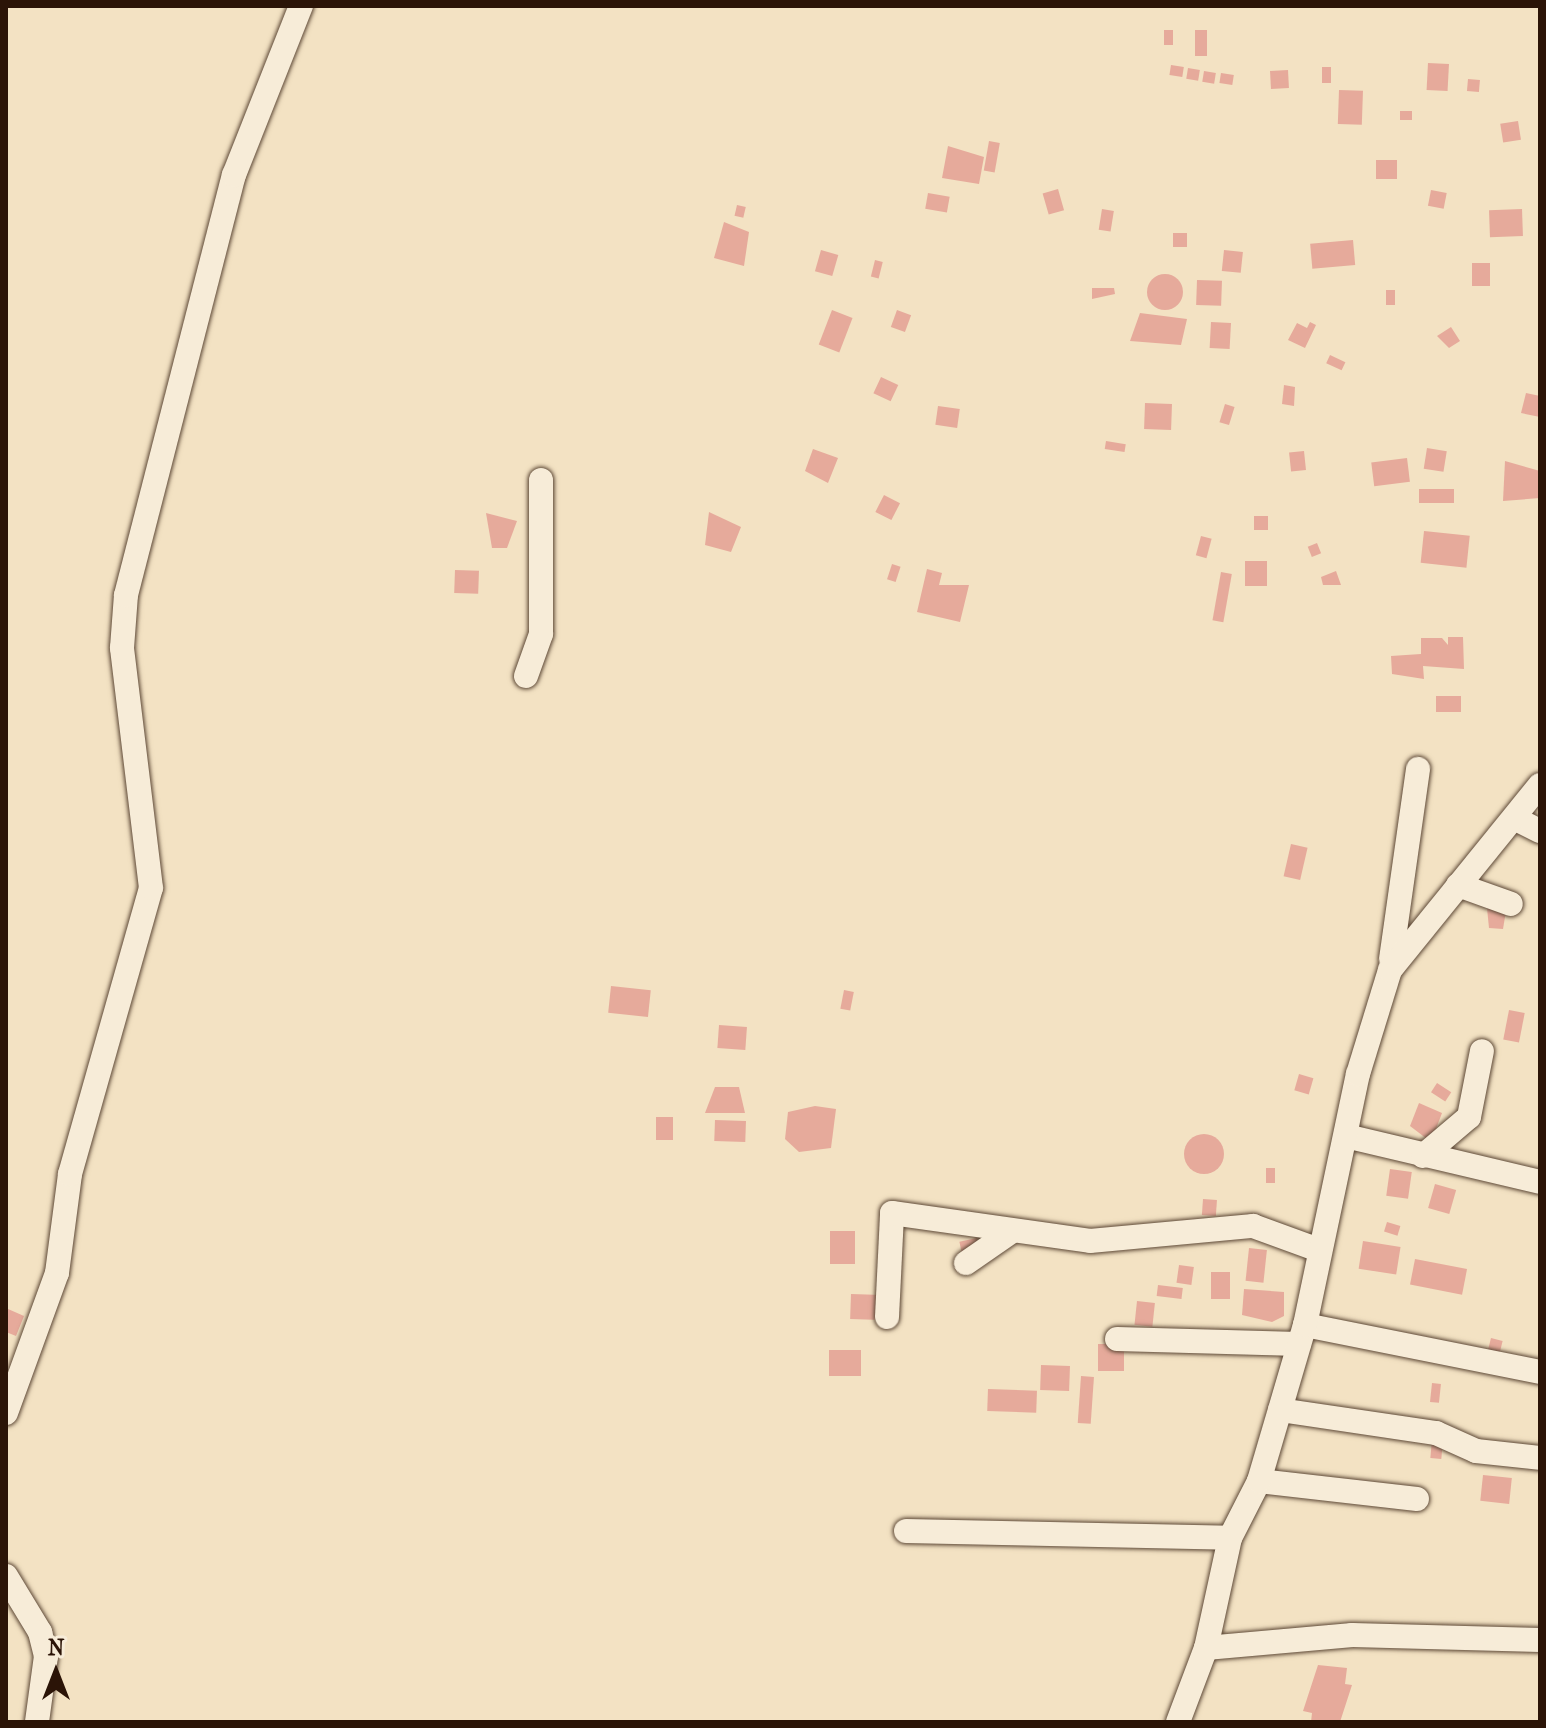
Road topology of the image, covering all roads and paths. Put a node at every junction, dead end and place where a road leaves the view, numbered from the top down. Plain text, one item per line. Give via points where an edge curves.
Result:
1 (301, 6) edge
2 (541, 480) dead end
3 (526, 676) dead end
4 (1418, 769) dead end
5 (1540, 785) edge
6 (1514, 818) junction
7 (1540, 831) edge
8 (1458, 885) junction
9 (1511, 904) dead end
10 (1390, 970) junction
11 (1482, 1051) dead end
12 (1350, 1137) junction
13 (1423, 1156) junction
14 (1540, 1182) edge
15 (1011, 1232) junction
16 (1319, 1250) junction
17 (966, 1263) dead end
18 (887, 1317) dead end
19 (1302, 1334) junction
20 (1117, 1339) dead end
21 (1540, 1372) edge
22 (1280, 1410) junction
23 (6, 1413) edge
24 (1540, 1458) edge
25 (1259, 1481) junction
26 (1417, 1499) dead end
27 (906, 1531) dead end
28 (1230, 1538) junction
29 (6, 1576) edge
30 (1540, 1640) edge
31 (1206, 1648) junction
32 (37, 1722) edge
33 (1178, 1722) edge

1 - 23 street via 234,175 126,595 122,648 151,888 70,1174 57,1273
2 - 3 street via 540,643
4 - 10 street
5 - 6 street
6 - 7 street
6 - 8 street
8 - 9 street
8 - 10 street
10 - 12 street via 1358,1074
11 - 13 street via 1469,1117
12 - 13 street
12 - 16 street
13 - 14 street
15 - 16 street via 1090,1241 1253,1226
15 - 17 street
15 - 18 street via 892,1213
16 - 19 street
19 - 20 street
19 - 21 street
19 - 22 street
22 - 24 street via 1436,1433 1476,1451
22 - 25 street
25 - 26 street
25 - 28 street
27 - 28 street
28 - 31 street
29 - 32 street via 43,1644
30 - 31 street via 1352,1635
31 - 33 street

